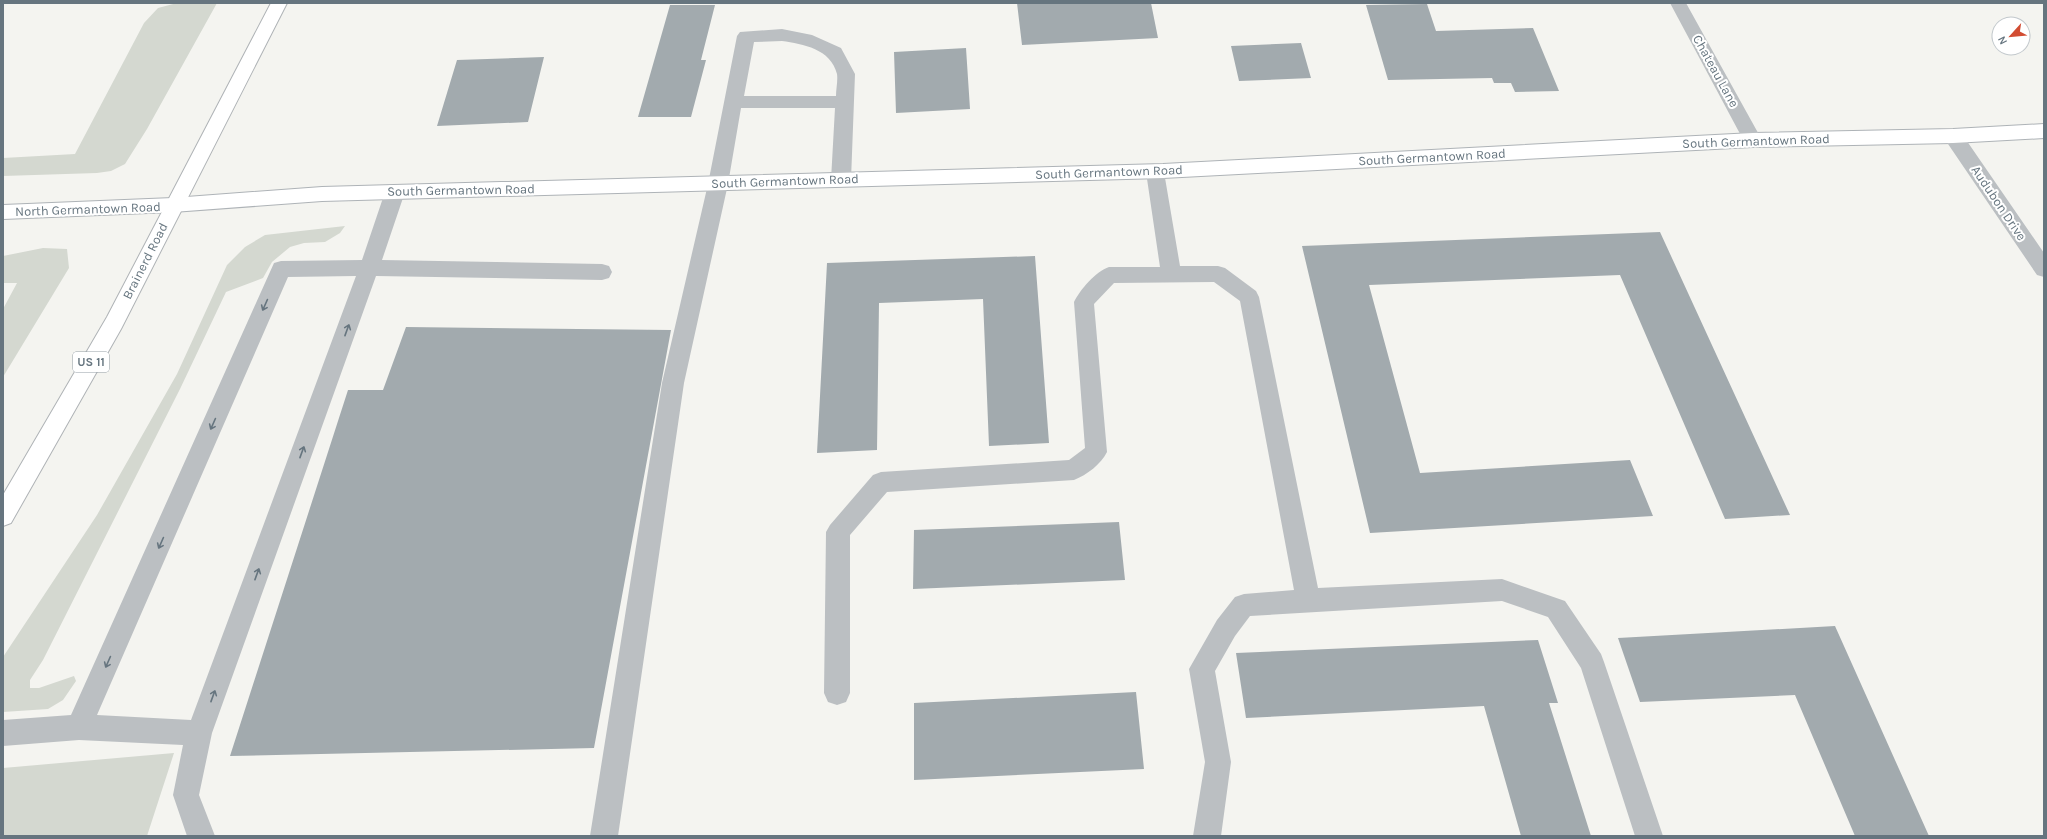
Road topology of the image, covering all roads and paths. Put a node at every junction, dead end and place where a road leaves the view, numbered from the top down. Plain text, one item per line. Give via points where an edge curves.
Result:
1 (279, 3) edge
2 (1678, 3) edge
3 (735, 102) junction
4 (844, 102) junction
5 (2044, 131) edge
6 (1953, 136) junction
7 (1753, 140) junction
8 (1155, 172) junction
9 (841, 180) junction
10 (718, 184) junction
11 (396, 192) junction
12 (173, 205) junction
13 (3, 212) edge
14 (369, 268) junction
15 (2044, 269) edge
16 (602, 272) dead end
17 (1171, 274) junction
18 (3, 516) edge
19 (1308, 600) junction
20 (837, 693) dead end
21 (79, 727) junction
22 (3, 733) edge
23 (199, 733) junction
24 (201, 836) edge
25 (604, 836) edge
26 (1207, 836) edge
27 (1649, 836) edge

1 - 12 main road, Brainerd Road / US 11
2 - 7 street, Chateau Lane
3 - 4 street
3 - 4 street via 746,36 782,35 806,38 835,52 846,74
3 - 10 street
4 - 9 street
5 - 6 main road, South Germantown Road
6 - 7 main road, South Germantown Road
6 - 15 street, Audubon Drive
7 - 8 main road, South Germantown Road
8 - 9 main road, South Germantown Road
8 - 17 street
9 - 10 main road, South Germantown Road
10 - 11 main road, South Germantown Road
10 - 25 street via 673,383
11 - 12 main road, South Germantown Road via 322,194
11 - 14 street
12 - 13 main road, North Germantown Road
12 - 18 main road, Brainerd Road / US 11 via 114,322
14 - 16 street
14 -> 21 street via 281,269
23 -> 14 street
17 - 19 street via 1218,274 1249,297
17 - 20 street via 1109,275 1084,302 1096,452 1074,470 881,482 838,532
19 - 26 street via 1244,605 1226,628 1202,669 1218,762
19 - 27 street via 1502,590 1556,609 1592,662
21 - 22 street
21 - 23 street
23 - 24 street via 186,795

